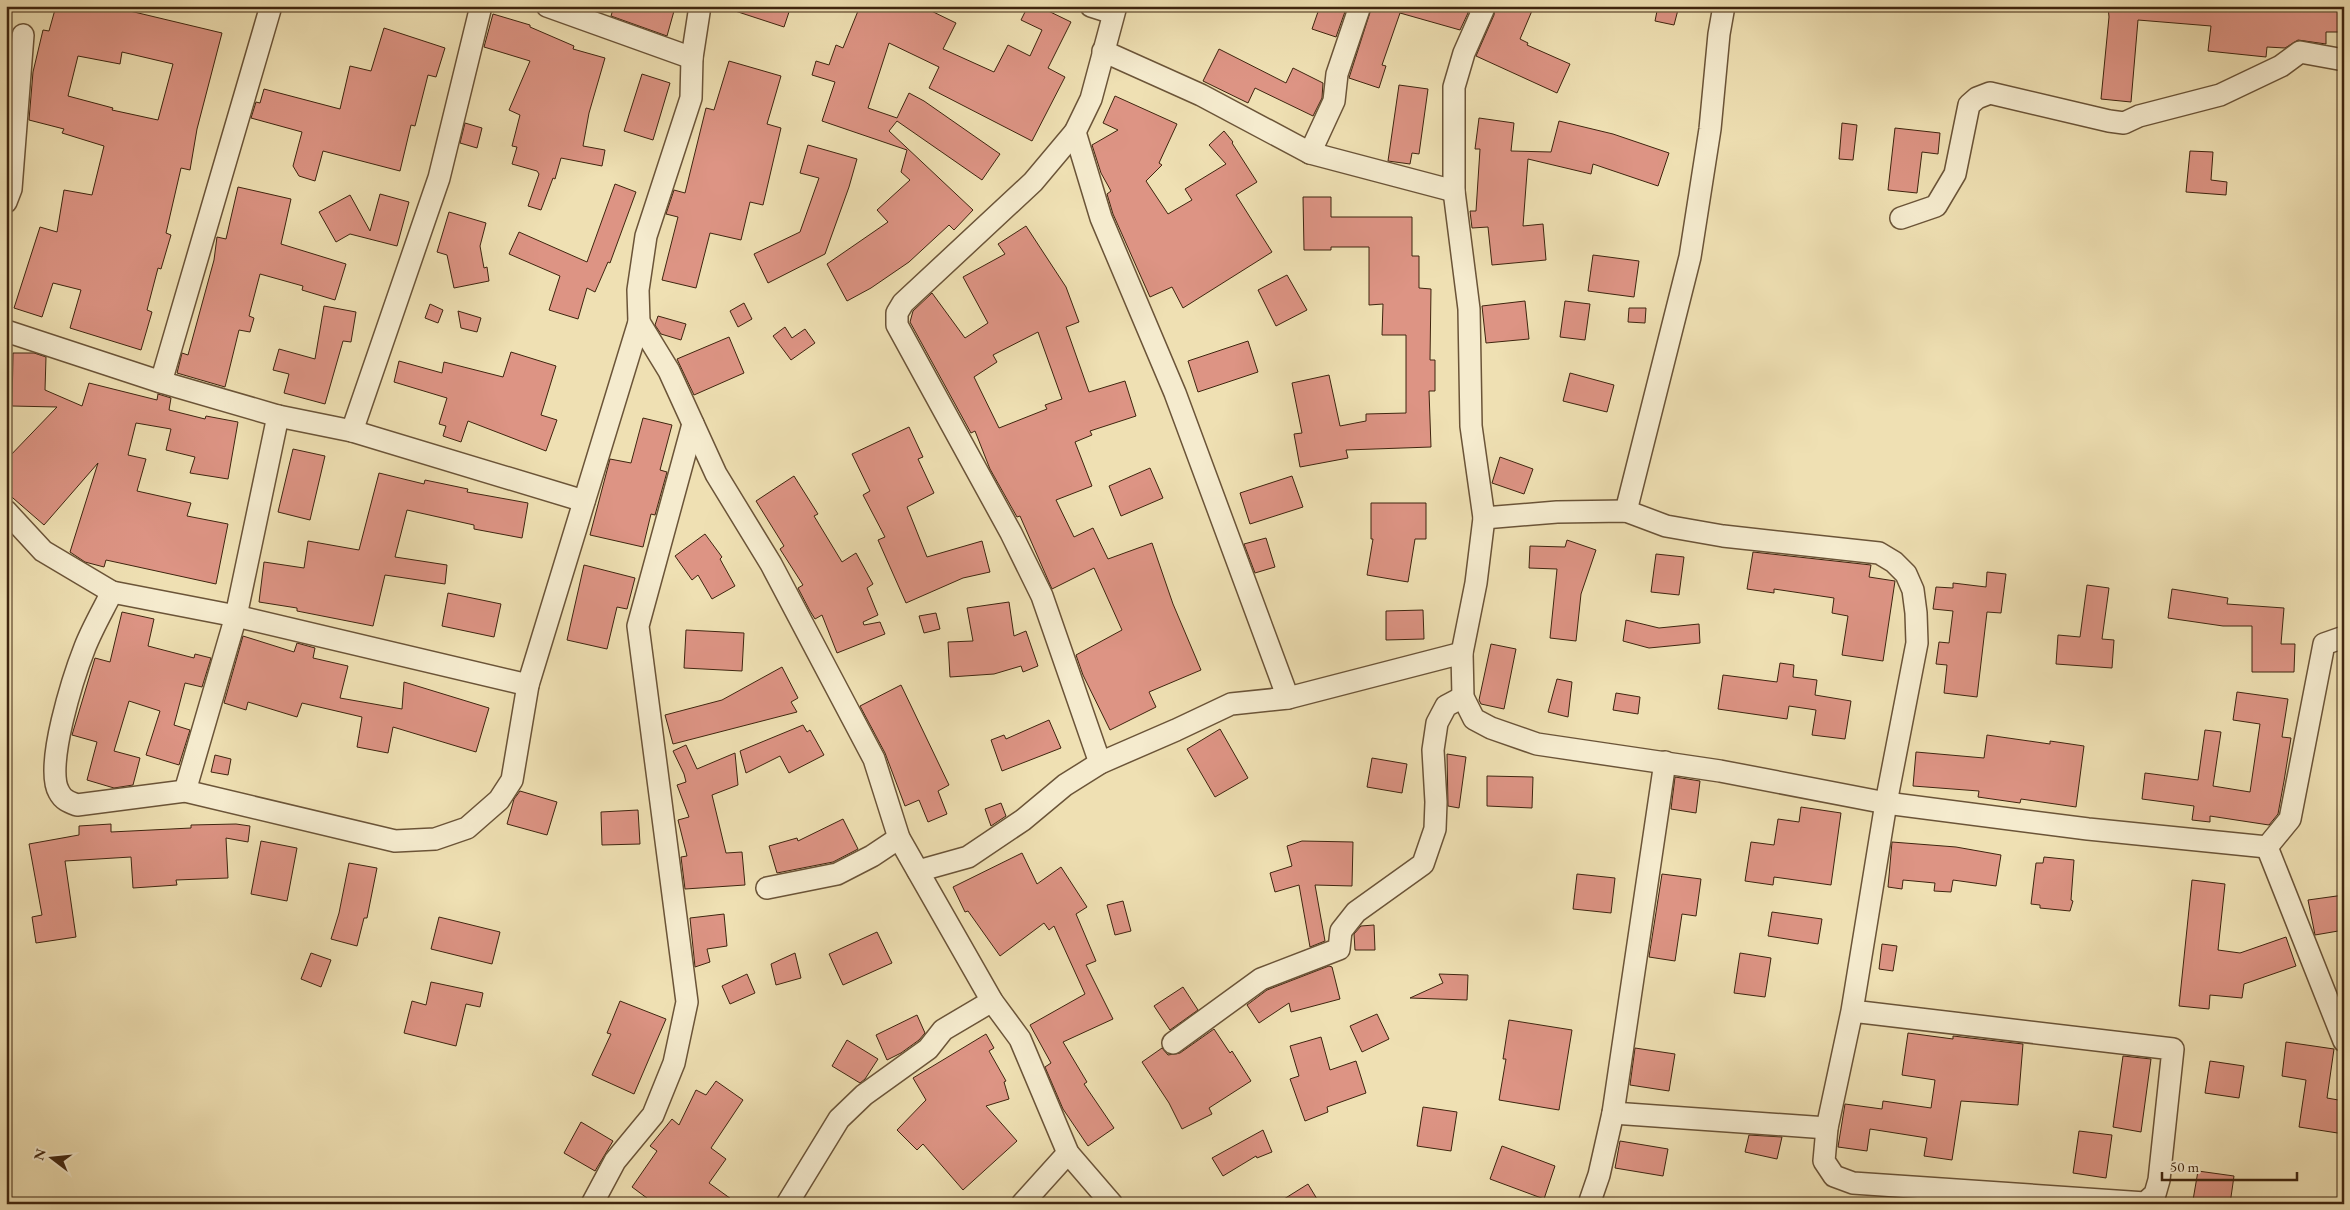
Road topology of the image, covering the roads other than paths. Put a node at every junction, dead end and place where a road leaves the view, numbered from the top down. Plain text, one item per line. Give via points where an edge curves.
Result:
1 (271, 6) edge
2 (481, 6) edge
3 (547, 6) edge
4 (700, 6) edge
5 (1091, 6) edge
6 (1360, 6) edge
7 (1478, 6) edge
8 (1724, 6) edge
9 (1114, 9) edge
10 (23, 35) dead end
11 (1103, 51) junction
12 (692, 58) junction
13 (2344, 60) edge
14 (1075, 132) junction
15 (1310, 153) junction
16 (1454, 191) junction
17 (6, 202) edge
18 (1901, 218) dead end
19 (639, 322) junction
20 (6, 331) edge
21 (161, 382) junction
22 (278, 416) junction
23 (693, 424) junction
24 (352, 431) junction
25 (584, 501) junction
26 (1626, 510) junction
27 (6, 511) edge
28 (1484, 518) junction
29 (112, 592) junction
30 (236, 616) junction
31 (2344, 637) edge
32 (1462, 653) junction
33 (528, 685) junction
34 (1463, 697) junction
35 (1288, 698) junction
36 (1665, 762) junction
37 (1100, 763) junction
38 (185, 791) junction
39 (1886, 803) junction
40 (899, 838) junction
41 (2267, 847) junction
42 (918, 871) junction
43 (767, 888) dead end
44 (992, 1001) junction
45 (1852, 1011) junction
46 (2344, 1041) edge
47 (1173, 1043) dead end
48 (1613, 1113) junction
49 (1827, 1128) junction
50 (1068, 1152) junction
51 (592, 1204) edge
52 (787, 1204) edge
53 (1022, 1204) edge
54 (1112, 1204) edge
55 (1589, 1204) edge

1 - 21 street
2 - 24 street via 439,178
3 - 12 street
4 - 12 street
5 - 9 street
6 - 15 street via 1337,74 1334,101
7 - 16 street via 1483,10 1464,53 1454,87
8 - 26 street via 1710,128 1690,257
9 - 11 street
10 - 17 street via 11,189
11 - 14 street via 1090,98
11 - 15 street via 1202,95
12 - 19 street via 691,98 646,236 638,290
13 - 18 street via 2300,52 2281,66 2220,95 2139,116 2124,123 1990,93 1968,104 1955,174 1936,206
14 - 35 street via 1100,218 1175,393
14 - 37 street via 1033,182 896,313 897,324 1042,596
15 - 16 street
16 - 28 street via 1469,309 1471,426
19 - 23 street via 669,371
19 - 25 street
20 - 21 street
21 - 22 street
22 - 24 street
22 - 30 street
23 - 40 street via 716,474 771,564 874,760
23 - 51 street via 638,626 687,1002 674,1063 653,1115 615,1161
24 - 25 street
25 - 33 street
26 - 28 street
26 - 39 street via 1666,526 1723,536 1879,553 1906,574 1913,590 1917,643
27 - 29 street via 43,550
28 - 32 street via 1476,583
29 - 30 street
29 - 38 street via 85,647 57,740 58,791 67,802 77,805
30 - 33 street
30 - 38 street
31 - 41 street via 2324,644 2290,819
32 - 34 street
32 - 35 street
33 - 38 street via 512,780 499,800 466,828 435,839 395,841
34 - 36 street via 1474,719 1537,744
34 - 47 street via 1446,706 1437,722 1433,750 1435,829 1422,864 1356,912 1341,932 1339,949 1261,979
35 - 37 street via 1231,704
36 - 39 street
36 - 48 street
37 - 42 street via 968,857
39 - 41 street
39 - 45 street
40 - 42 street
40 - 43 street via 837,874
41 - 46 street
42 - 44 street
44 - 50 street via 1020,1039
44 - 52 street via 943,1030 928,1049 864,1095 839,1119
45 - 49 street
45 - 49 street via 2173,1049 2159,1180 2155,1194 2145,1203 1853,1182 1834,1176 1824,1161
48 - 49 street
48 - 55 street via 1600,1175
50 - 53 street
50 - 54 street

